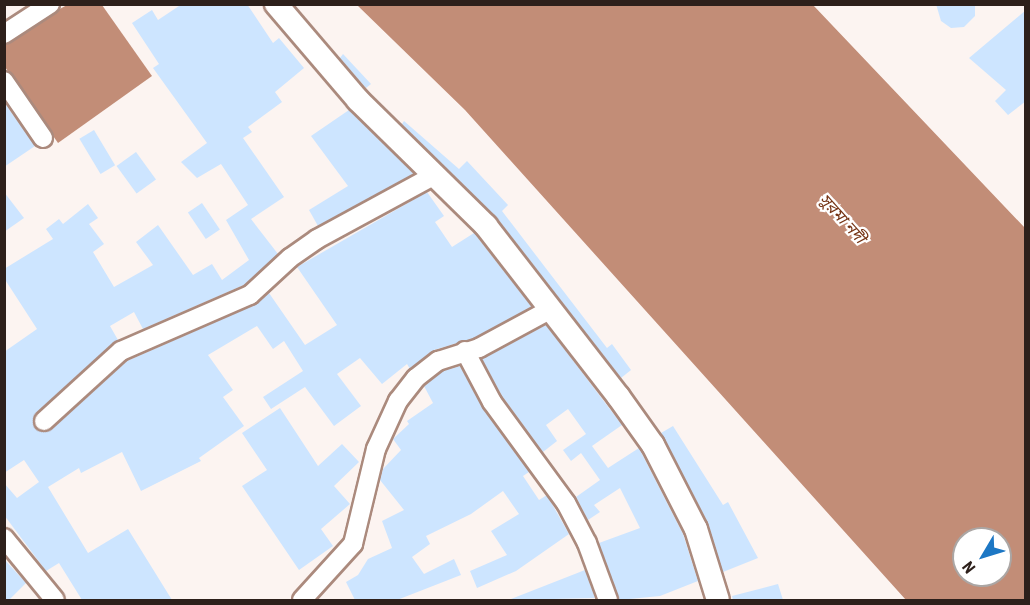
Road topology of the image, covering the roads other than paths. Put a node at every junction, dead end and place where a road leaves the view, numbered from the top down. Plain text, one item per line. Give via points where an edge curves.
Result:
1 (50, 4) edge
2 (276, 4) edge
3 (4, 34) edge
4 (4, 81) edge
5 (43, 138) dead end
6 (435, 175) junction
7 (551, 309) junction
8 (465, 351) junction
9 (44, 421) dead end
10 (4, 538) edge
11 (55, 600) edge
12 (302, 600) edge
13 (608, 600) edge
14 (718, 600) edge

1 - 3 street
2 - 6 street via 358,100
4 - 5 street
6 - 7 street via 486,226
6 - 9 street via 317,239 250,295 121,351
7 - 8 street via 479,348
7 - 14 street via 652,445 696,530
8 - 12 street via 438,361 416,378 398,401 376,449 353,544
8 - 13 street via 492,402 566,503 587,543
10 - 11 street

